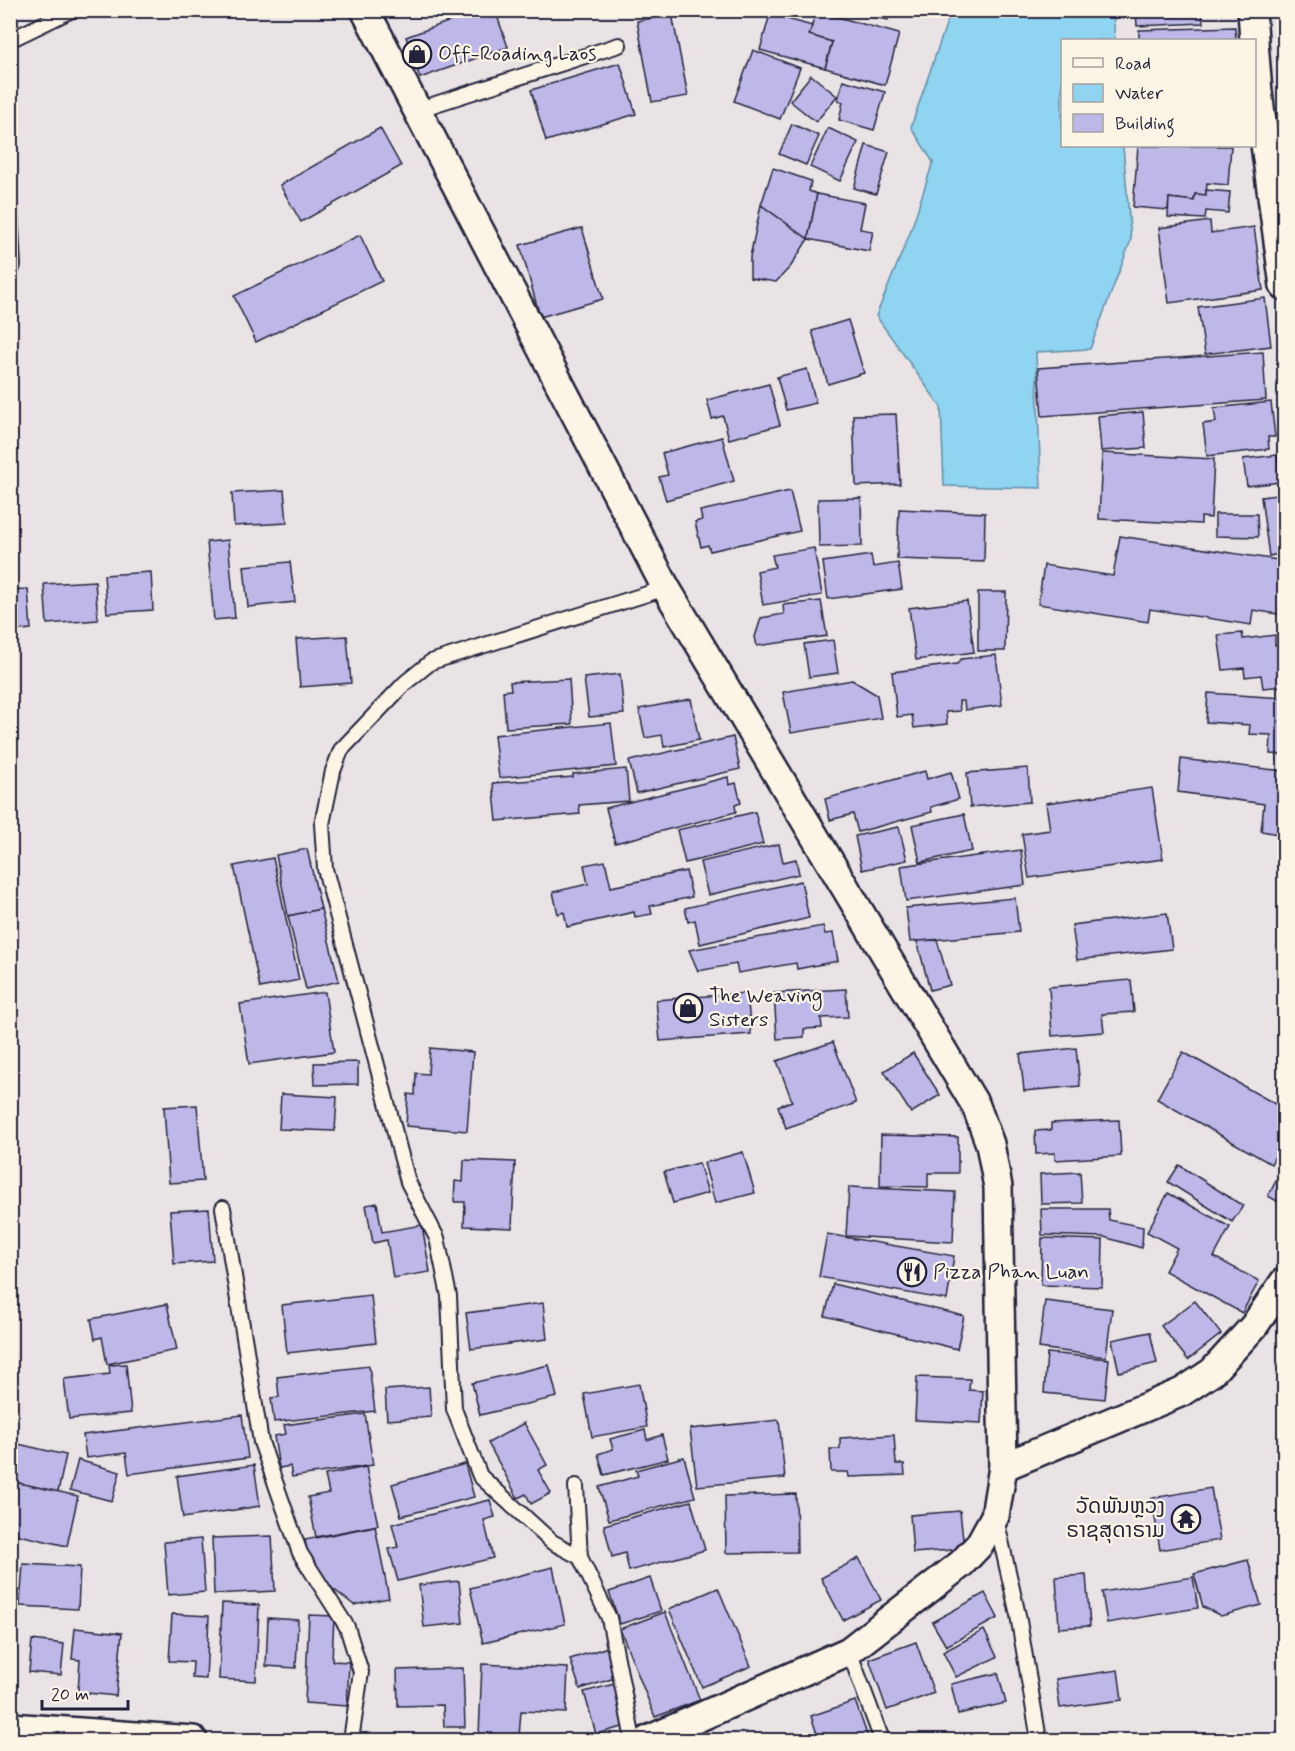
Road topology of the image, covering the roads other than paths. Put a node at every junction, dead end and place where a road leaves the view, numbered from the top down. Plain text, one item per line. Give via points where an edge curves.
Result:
1 (72, 10) edge
2 (365, 10) edge
3 (1252, 10) edge
4 (1254, 39) edge
5 (10, 40) edge
6 (620, 45) dead end
7 (1256, 66) edge
8 (417, 110) junction
9 (10, 209) edge
10 (11, 268) edge
11 (1284, 286) edge
12 (666, 588) junction
13 (223, 1208) dead end
14 (1284, 1282) edge
15 (1002, 1467) junction
16 (576, 1486) dead end
17 (995, 1516) junction
18 (580, 1557) junction
19 (849, 1651) junction
20 (10, 1727) edge
21 (193, 1740) edge
22 (351, 1740) edge
23 (633, 1740) edge
24 (648, 1740) edge
25 (882, 1740) edge
26 (1040, 1740) edge

1 - 5 lane
2 - 8 street
3 - 4 street
6 - 8 lane
7 - 11 street
8 - 12 street
9 - 10 lane
12 - 15 street via 976,1106 990,1144 998,1187
12 - 18 lane via 431,662 405,683 341,750 322,824 325,869 408,1182 437,1239 449,1296 454,1409 480,1476 552,1542
13 - 22 lane via 261,1442 300,1553 347,1627 361,1672
14 - 15 street via 1254,1326 1212,1372 1182,1392
15 - 17 street
16 - 18 lane
17 - 19 street via 979,1545 961,1564
17 - 26 lane via 1018,1615
18 - 23 lane via 609,1618
19 - 24 street
19 - 25 lane
20 - 21 street

